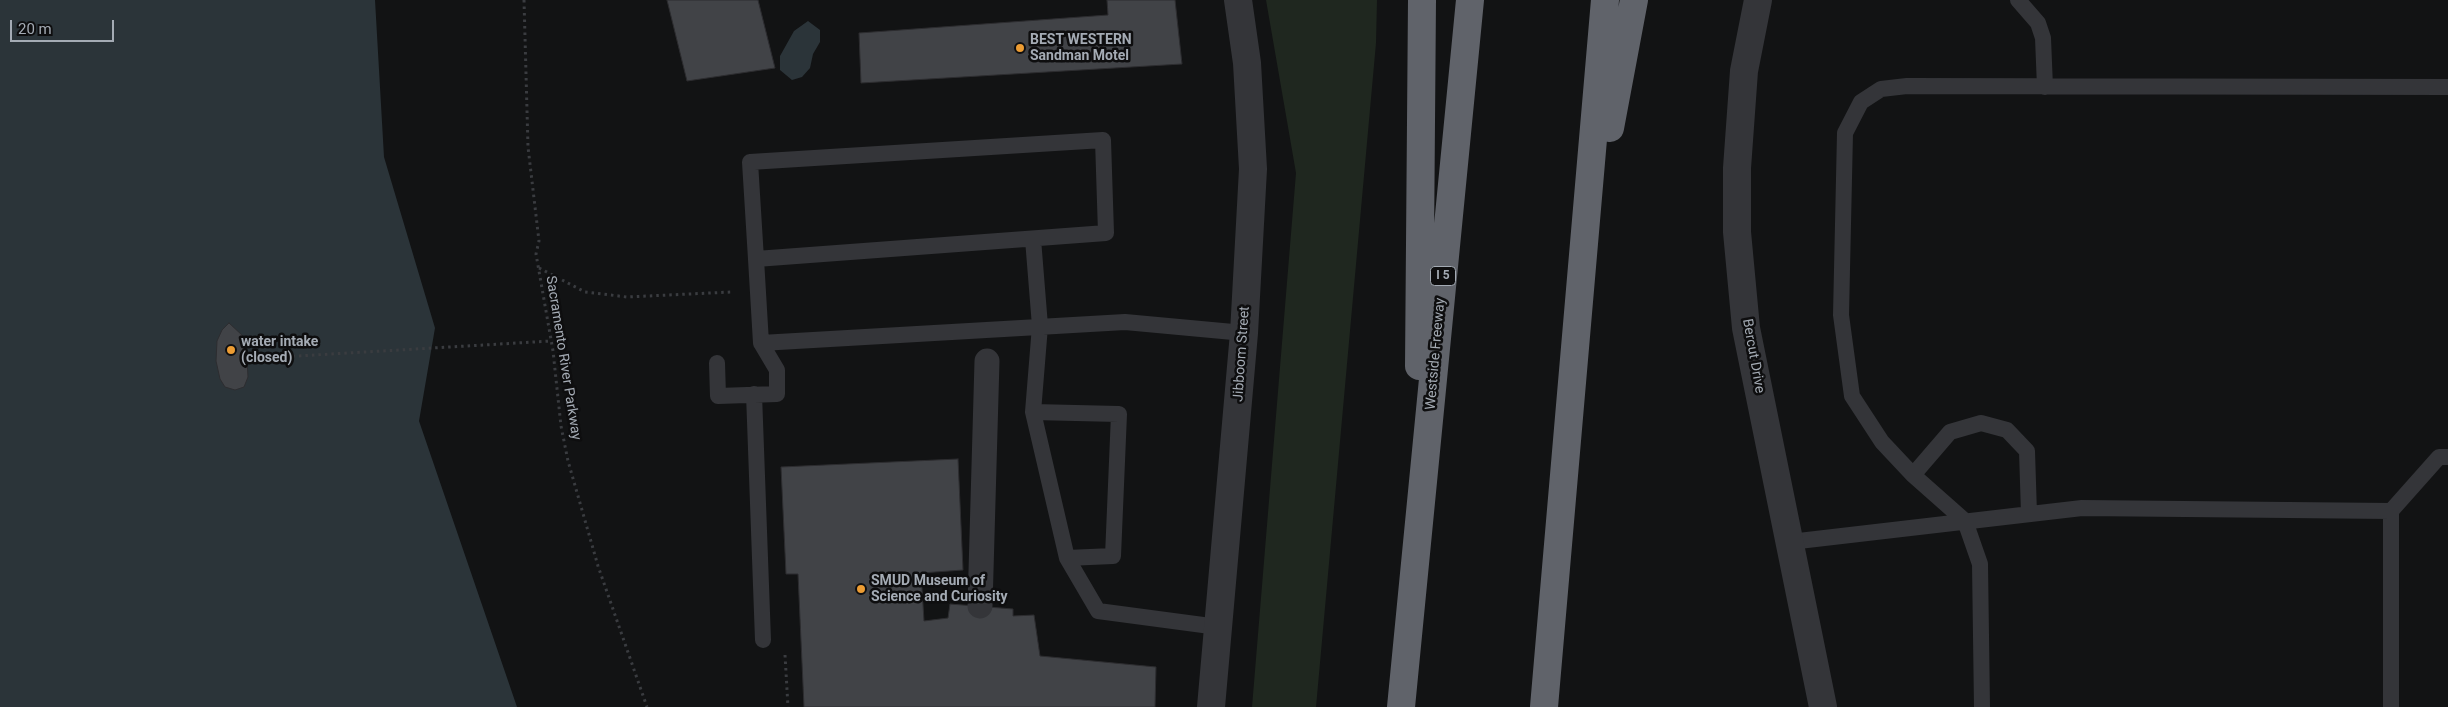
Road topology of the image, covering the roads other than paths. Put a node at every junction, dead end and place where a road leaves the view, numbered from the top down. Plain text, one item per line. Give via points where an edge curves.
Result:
1 (1238, 0) edge
2 (1422, 0) edge
3 (1470, 0) edge
4 (1605, 0) edge
5 (1634, 0) edge
6 (1758, 0) edge
7 (2018, 0) edge
8 (2045, 87) junction
9 (2448, 87) edge
10 (1033, 239) junction
11 (756, 259) junction
12 (1583, 267) junction
13 (1040, 326) junction
14 (1244, 333) junction
15 (761, 343) junction
16 (987, 362) dead end
17 (718, 363) dead end
18 (754, 394) junction
19 (1033, 412) junction
20 (2448, 457) edge
21 (1913, 475) junction
22 (2391, 511) junction
23 (2029, 514) junction
24 (1965, 521) junction
25 (1790, 542) junction
26 (1417, 553) junction
27 (1067, 558) junction
28 (980, 606) dead end
29 (1218, 627) junction
30 (763, 640) road end
31 (1211, 707) edge
32 (1401, 707) edge
33 (1544, 707) edge
34 (1823, 707) edge
35 (1982, 707) edge
36 (2391, 707) edge

1 - 14 street, Jibboom Street via 1248,63 1253,169
2 - 26 highway
3 - 26 highway, Westside Freeway / I 5
4 - 12 highway
5 - 12 highway
6 - 25 street, Bercut Drive via 1744,71 1737,168 1737,232 1746,328
7 - 8 lane via 2038,23 2043,38
8 - 9 lane
8 - 21 lane via 1907,86 1881,89 1861,102 1845,134 1841,315 1852,396 1882,442
10 - 11 lane
10 - 11 lane via 1106,233 1102,140 750,162
10 - 13 lane
11 - 15 lane
12 - 33 highway
13 - 14 lane via 1125,322
13 - 15 lane
13 - 19 lane
14 - 29 street, Jibboom Street
15 - 18 lane via 777,370 777,394
16 - 28 street
17 - 18 lane via 718,396
18 - 30 lane
19 - 27 lane
19 - 27 lane via 1119,414 1113,556
20 - 22 lane via 2439,457
21 - 23 lane via 1950,432 1981,423 2007,430 2027,451
21 - 24 lane
22 - 23 lane via 2082,508
22 - 36 lane
23 - 24 lane
24 - 25 lane
24 - 35 lane via 1980,564
25 - 34 street, Bercut Drive
26 - 32 highway, Westside Freeway / I 5
27 - 29 lane via 1098,612
29 - 31 street, Jibboom Street

